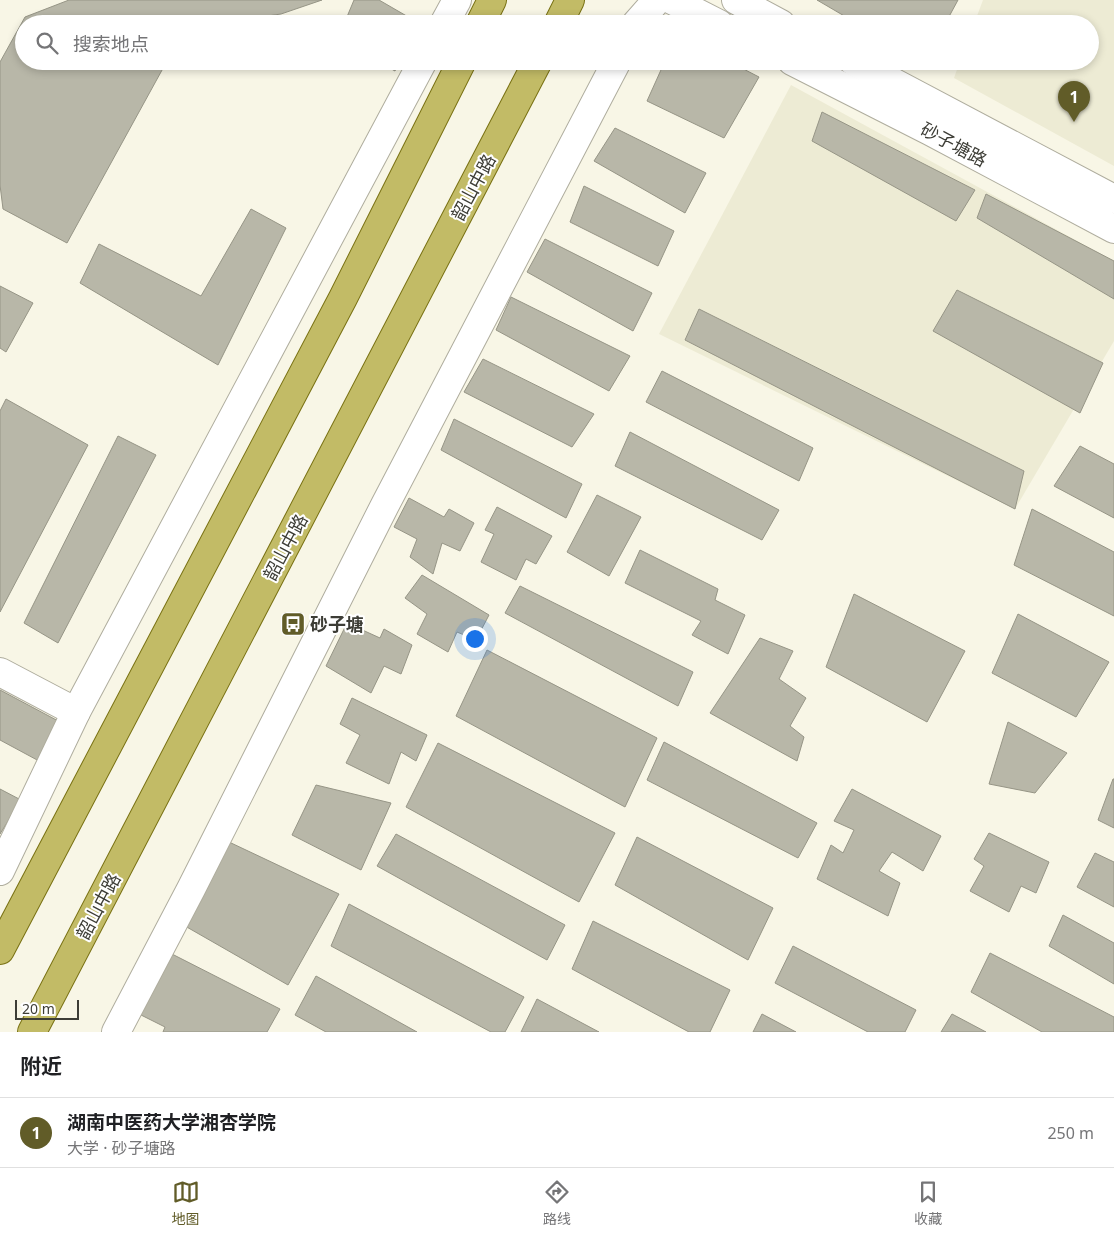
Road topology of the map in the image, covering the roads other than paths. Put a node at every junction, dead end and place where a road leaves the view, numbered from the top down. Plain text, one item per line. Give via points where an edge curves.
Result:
1 (456, 0) edge
2 (492, 0) edge
3 (570, 0) edge
4 (658, 0) edge
5 (672, 0) edge
6 (736, 0) edge
7 (448, 15) edge
8 (484, 15) edge
9 (562, 15) edge
10 (644, 15) edge
11 (701, 15) edge
12 (765, 15) edge
13 (418, 70) edge
14 (458, 70) edge
15 (533, 70) edge
16 (612, 70) edge
17 (810, 70) edge
18 (870, 70) edge
19 (1114, 199) edge
20 (1114, 229) edge
21 (0, 672) edge
22 (76, 712) junction
23 (0, 871) edge
24 (0, 950) edge
25 (32, 1032) edge
26 (116, 1032) edge

1 - 7 street
2 - 8 main road
3 - 9 main road
4 - 10 street
5 - 11 street
6 - 12 street
13 - 22 street
14 - 24 main road via 344,298
15 - 25 main road, 韶山中路
16 - 26 street via 385,505
17 - 20 street, 砂子塘路
18 - 19 street, 砂子塘路
21 - 22 street
22 - 23 street

